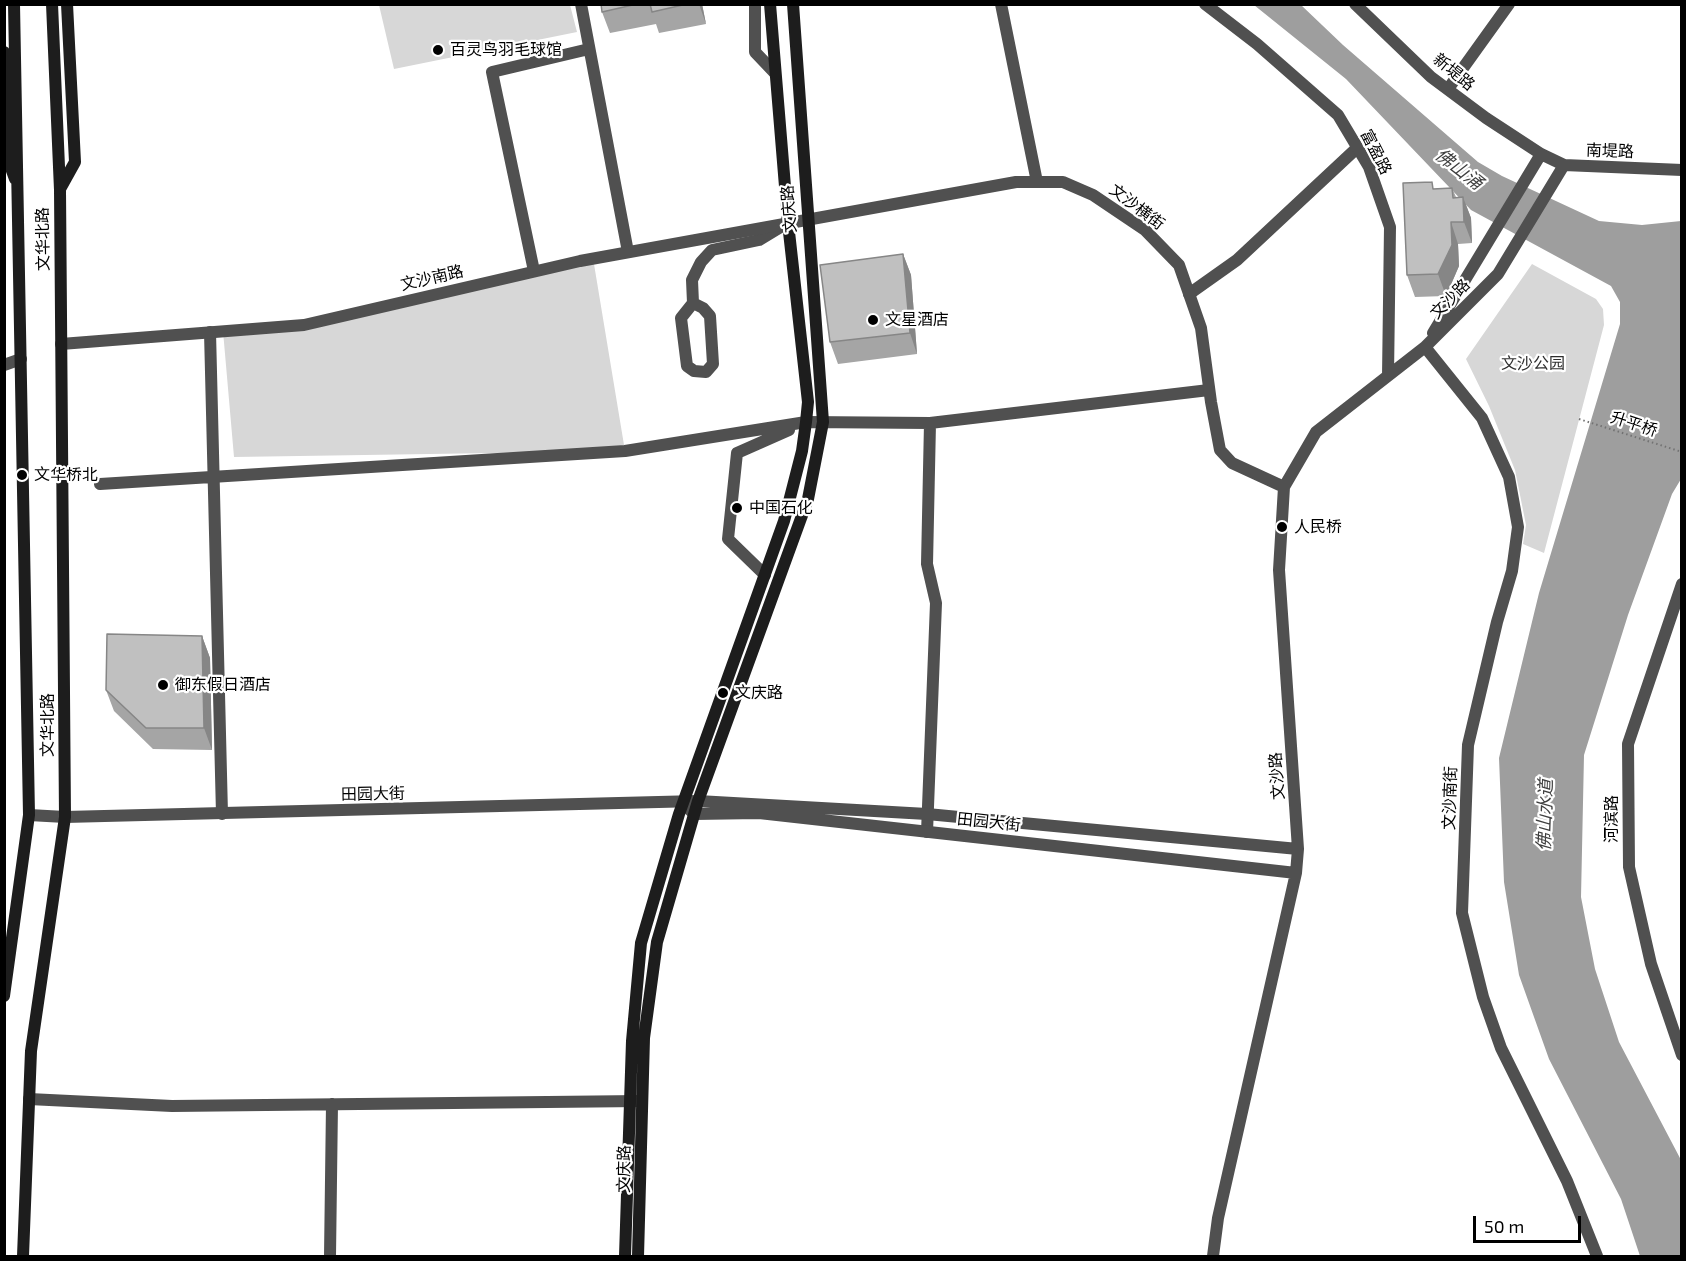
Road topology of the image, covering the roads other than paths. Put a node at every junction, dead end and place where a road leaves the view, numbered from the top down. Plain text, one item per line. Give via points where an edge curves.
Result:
1 (14, 4) edge
2 (52, 4) edge
3 (67, 4) edge
4 (581, 4) edge
5 (755, 4) edge
6 (770, 4) edge
7 (793, 4) edge
8 (1001, 4) edge
9 (1205, 4) edge
10 (1355, 4) edge
11 (1509, 4) edge
12 (590, 49) junction
13 (4, 52) edge
14 (774, 72) junction
15 (1448, 89) junction
16 (1357, 148) junction
17 (1541, 154) junction
18 (1564, 165) junction
19 (1682, 170) edge
20 (1037, 182) junction
21 (19, 189) junction
22 (60, 190) junction
23 (807, 219) junction
24 (788, 223) junction
25 (628, 252) junction
26 (534, 271) junction
27 (1189, 294) junction
28 (693, 303) junction
29 (210, 332) junction
30 (61, 344) junction
31 (1425, 347) junction
32 (21, 359) junction
33 (4, 365) edge
34 (1388, 376) junction
35 (1209, 390) junction
36 (806, 422) junction
37 (823, 422) junction
38 (930, 423) junction
39 (214, 477) junction
40 (100, 484) dead end
41 (1284, 487) junction
42 (765, 575) junction
43 (1682, 584) edge
44 (698, 801) junction
45 (683, 804) junction
46 (222, 814) junction
47 (694, 814) junction
48 (927, 814) junction
49 (29, 815) junction
50 (65, 817) junction
51 (927, 832) junction
52 (1298, 849) junction
53 (1296, 873) junction
54 (4, 996) edge
55 (1682, 1055) edge
56 (29, 1099) junction
57 (636, 1101) junction
58 (332, 1104) junction
59 (23, 1257) edge
60 (330, 1257) edge
61 (625, 1257) edge
62 (638, 1257) edge
63 (1213, 1257) edge
64 (1597, 1257) edge

1 - 21 main road, 文华北路
2 - 22 main road, 文华北路
3 - 22 main road via 75,162
4 - 12 street
5 - 14 street via 755,51
6 - 14 main road, 文庆路
7 - 23 main road, 文庆路
8 - 20 street
9 - 16 street, 富盈路 via 1338,115
10 - 15 street, 新堤路
11 - 15 street
12 - 25 street
12 - 26 street via 492,72
13 - 21 main road via 8,160
14 - 24 main road, 文庆路
15 - 17 street, 新堤路
16 - 27 street via 1237,260
16 - 34 street, 富盈路 via 1369,167 1390,227
17 - 18 street, 南堤路
17 - 31 street, 文沙路
18 - 19 street, 南堤路
18 - 31 street, 文沙路 via 1498,274
20 - 23 street, 文沙横街 via 1016,182
20 - 27 street, 文沙横街 via 1063,183 1093,195 1145,230 1179,265
21 - 32 main road, 文华北路
22 - 30 main road, 文华北路
23 - 24 street, 文沙南路
23 - 37 main road, 文庆路
24 - 25 street, 文沙南路
24 - 28 street via 759,240 712,250 692,280
24 - 36 main road, 文庆路 via 808,402
25 - 26 street, 文沙南路
26 - 29 street, 文沙南路 via 304,325
27 - 35 street, 文沙横街 via 1201,328
28 - 28 street via 681,318 687,366 706,372 713,364 710,316
29 - 30 street, 文沙南路
29 - 39 street
30 - 50 main road, 文华北路
31 - 34 street, 文沙路
31 - 64 street, 文沙南街 via 1482,418 1509,477 1518,527 1512,571 1468,745 1462,913 1501,1048 1567,1181
32 - 33 street
32 - 49 main road, 文华北路
34 - 41 street, 文沙路 via 1316,432
35 - 38 street
35 - 41 street, 文沙横街 via 1220,450 1232,463
36 - 37 street
36 - 39 street via 625,451
36 - 42 main road, 文庆路 via 784,521
36 - 42 street via 737,453 728,539
37 - 38 street
37 - 44 main road, 文庆路 via 808,499
38 - 48 street via 927,564 936,603
39 - 40 street
39 - 46 street
41 - 52 street, 文沙路 via 1279,570
42 - 45 main road, 文庆路
43 - 55 street, 河滨路 via 1628,744 1629,867 1651,964
44 - 45 street, 田园大街
44 - 47 main road, 文庆路
44 - 48 street, 田园大街
45 - 46 street, 田园大街
45 - 47 street
45 - 57 main road, 文庆路 via 641,943 632,1041
46 - 50 street, 田园大街
47 - 51 street, 田园大街 via 759,813
47 - 57 main road, 文庆路 via 657,942
48 - 51 street
48 - 52 street, 田园大街
49 - 50 street, 田园大街
49 - 54 main road, 文华北路
50 - 56 main road, 文华北路 via 31,1051
51 - 53 street, 田园大街
52 - 53 street, 文沙路
53 - 63 street, 文沙路 via 1218,1218
56 - 58 street via 172,1106
56 - 59 main road, 文华北路
57 - 58 street
57 - 61 main road, 文庆路
57 - 62 main road, 文庆路
58 - 60 street

